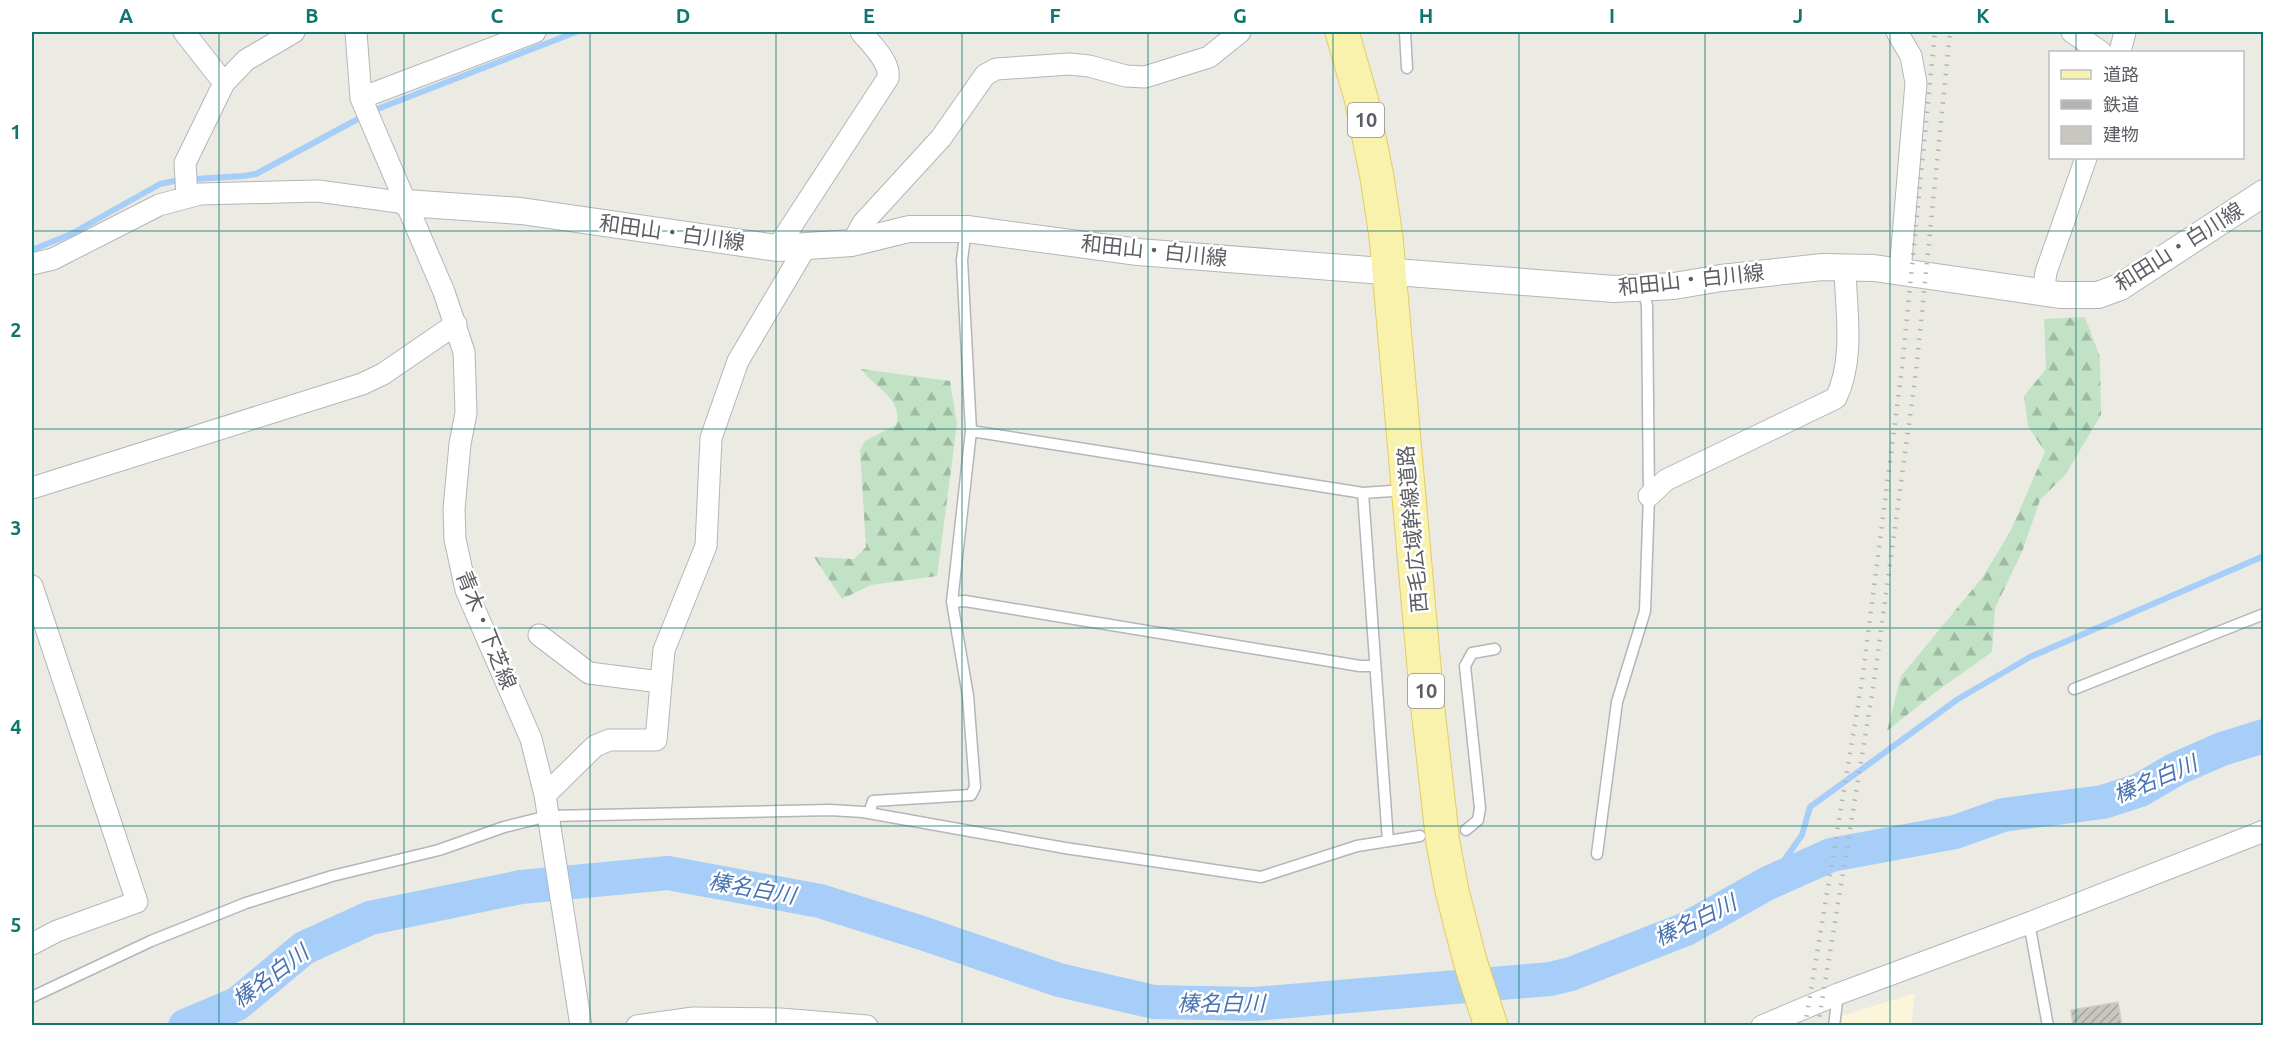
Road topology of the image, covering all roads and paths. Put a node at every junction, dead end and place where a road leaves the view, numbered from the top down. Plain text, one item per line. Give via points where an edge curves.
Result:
1 (184, 32) edge
2 (294, 32) edge
3 (356, 32) edge
4 (536, 32) edge
5 (861, 32) edge
6 (1240, 32) edge
7 (1342, 32) edge
8 (1405, 32) edge
9 (1897, 32) edge
10 (2072, 32) edge
11 (2125, 32) edge
12 (2100, 51) edge
13 (2120, 51) edge
14 (1407, 68) dead end
15 (224, 82) junction
16 (362, 98) junction
17 (2086, 159) edge
18 (2264, 193) edge
19 (187, 195) junction
20 (406, 203) junction
21 (966, 229) junction
22 (852, 243) junction
23 (777, 248) junction
24 (805, 248) junction
25 (32, 264) edge
26 (1845, 268) junction
27 (1388, 270) junction
28 (1900, 272) junction
29 (1643, 287) junction
30 (2043, 293) junction
31 (456, 324) junction
32 (971, 430) junction
33 (32, 488) edge
34 (1410, 490) junction
35 (1363, 493) junction
36 (1649, 496) junction
37 (32, 586) edge
38 (952, 602) junction
39 (2264, 614) edge
40 (539, 635) dead end
41 (1495, 649) dead end
42 (1375, 666) junction
43 (660, 682) junction
44 (2074, 689) dead end
45 (545, 795) junction
46 (869, 813) junction
47 (550, 826) junction
48 (1466, 830) dead end
49 (2264, 831) edge
50 (1419, 836) dead end
51 (1388, 841) junction
52 (1597, 854) dead end
53 (2029, 923) junction
54 (32, 944) edge
55 (1838, 994) junction
56 (32, 997) edge
57 (581, 1022) edge
58 (637, 1026) edge
59 (867, 1026) edge
60 (1491, 1026) edge
61 (1762, 1026) edge
62 (1834, 1026) edge
63 (2048, 1026) edge

1 - 15 street
2 - 15 street via 246,60
3 - 16 street, 青木・下芝線
4 - 16 street
5 - 23 street via 886,65 888,78
6 - 22 street via 1209,57 1145,77 1070,64 996,69 985,75 941,138 863,223
7 - 27 main road, 西毛広域幹線道路 / 10 via 1377,177
8 - 14 lane
9 - 28 street via 1911,56 1916,83
10 - 12 street
11 - 13 street
15 - 19 street via 185,163
16 - 20 street, 青木・下芝線
17 - 30 street via 2046,272
18 - 30 street, 和田山・白川線 via 2120,287 2098,295
19 - 20 street, 和田山・白川線 via 318,191
19 - 25 street, 和田山・白川線 via 159,205 53,259
20 - 23 street, 和田山・白川線 via 521,211
20 - 31 street, 青木・下芝線
21 - 22 street, 和田山・白川線 via 909,229
21 - 27 street, 和田山・白川線 via 1138,252
21 - 32 lane via 962,260
22 - 24 street, 和田山・白川線
23 - 24 street, 和田山・白川線
24 - 43 street via 738,361 711,438 706,546 664,650
26 - 28 street, 和田山・白川線
26 - 29 street, 和田山・白川線 via 1822,267
26 - 36 street via 1848,361 1836,398 1666,480
27 - 29 street, 和田山・白川線 via 1614,289
27 - 34 main road, 西毛広域幹線道路 / 10
28 - 30 street, 和田山・白川線
29 - 36 lane via 1647,306
31 - 33 street via 362,384
31 - 45 street, 青木・下芝線 via 464,352 466,389 454,509 459,566 531,739
32 - 35 lane
32 - 38 lane
34 - 35 lane
34 - 60 main road, 西毛広域幹線道路 / 10 via 1443,843 1470,961
35 - 42 lane
36 - 52 lane via 1645,611 1617,702
37 - 54 street via 137,903 57,931
38 - 42 lane
38 - 46 lane via 968,696 975,788 971,795 873,801
39 - 44 lane
40 - 43 street via 589,673
41 - 48 lane via 1472,653 1465,666 1480,808 1478,820
42 - 51 lane
43 - 45 street via 656,740 609,740 595,746
45 - 47 street, 青木・下芝線
46 - 47 lane via 830,810
46 - 51 lane via 1261,877 1357,846
47 - 56 lane via 504,826 439,850 332,876 246,903
47 - 57 street, 青木・下芝線
49 - 53 street
50 - 51 lane
53 - 55 street
53 - 63 lane
55 - 61 street
55 - 62 lane
58 - 59 street via 693,1018

